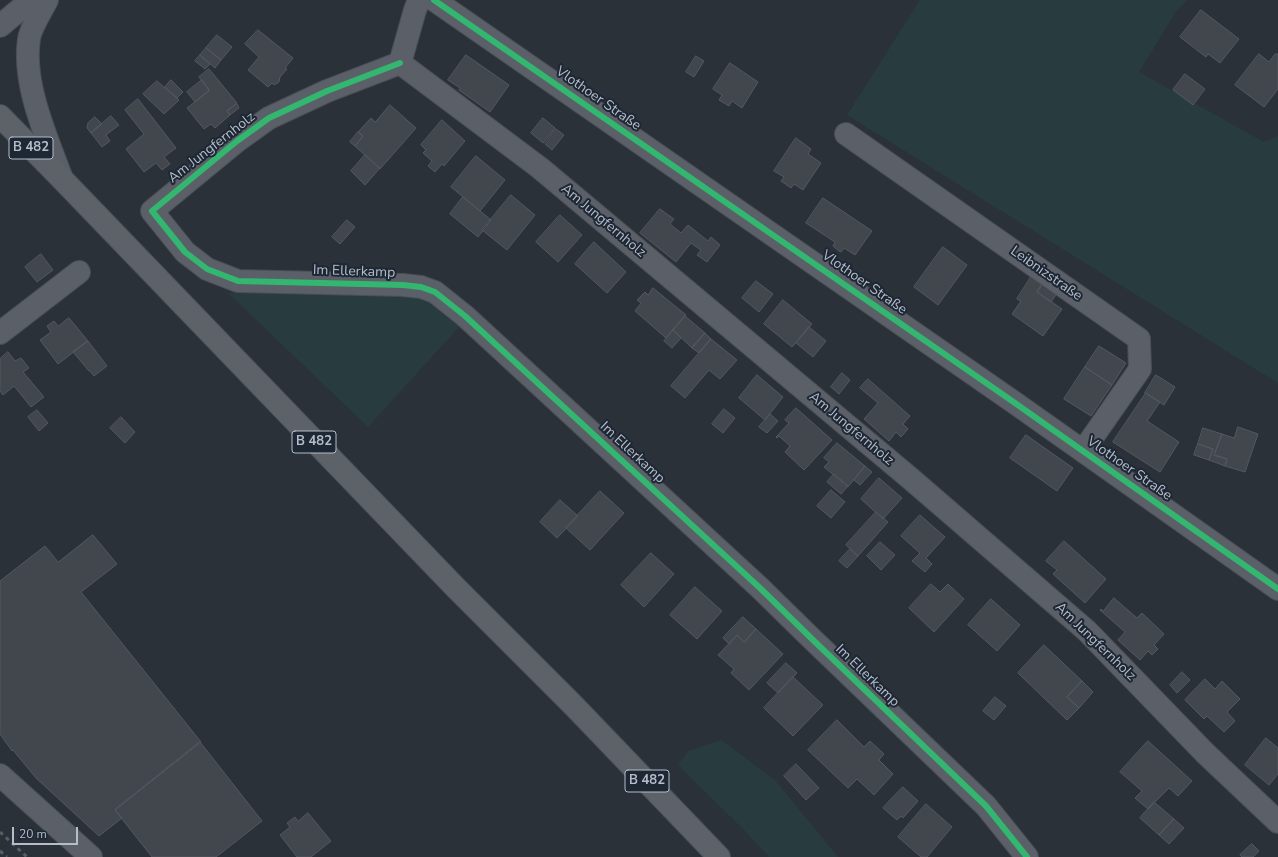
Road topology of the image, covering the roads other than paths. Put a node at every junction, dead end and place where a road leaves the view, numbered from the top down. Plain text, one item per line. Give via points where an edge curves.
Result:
1 (31, 0) edge
2 (47, 0) edge
3 (419, 0) edge
4 (434, 0) edge
5 (0, 26) edge
6 (400, 63) junction
7 (0, 116) edge
8 (846, 134) dead end
9 (62, 179) junction
10 (152, 211) joint
11 (79, 272) dead end
12 (0, 333) edge
13 (1083, 451) junction
14 (1278, 589) edge
15 (0, 775) edge
16 (1278, 822) edge
17 (91, 857) edge
18 (719, 857) edge
19 (1027, 857) edge

1 - 5 street
2 - 9 street via 29,38 28,73
3 - 6 street
4 - 13 street, Vlothoer Straße
6 - 10 street, Am Jungfernholz via 327,91 270,118 237,141
6 - 16 street, Am Jungfernholz via 540,168 911,479 1081,626 1205,753
7 - 9 main road, B 482
8 - 13 street, Leibnizstraße via 1139,339 1140,369
9 - 18 main road, B 482
10 - 19 street, Im Ellerkamp via 185,252 207,269 238,281 421,287 435,292 465,316 760,588 986,806
11 - 12 street
13 - 14 street, Vlothoer Straße
15 - 17 street

